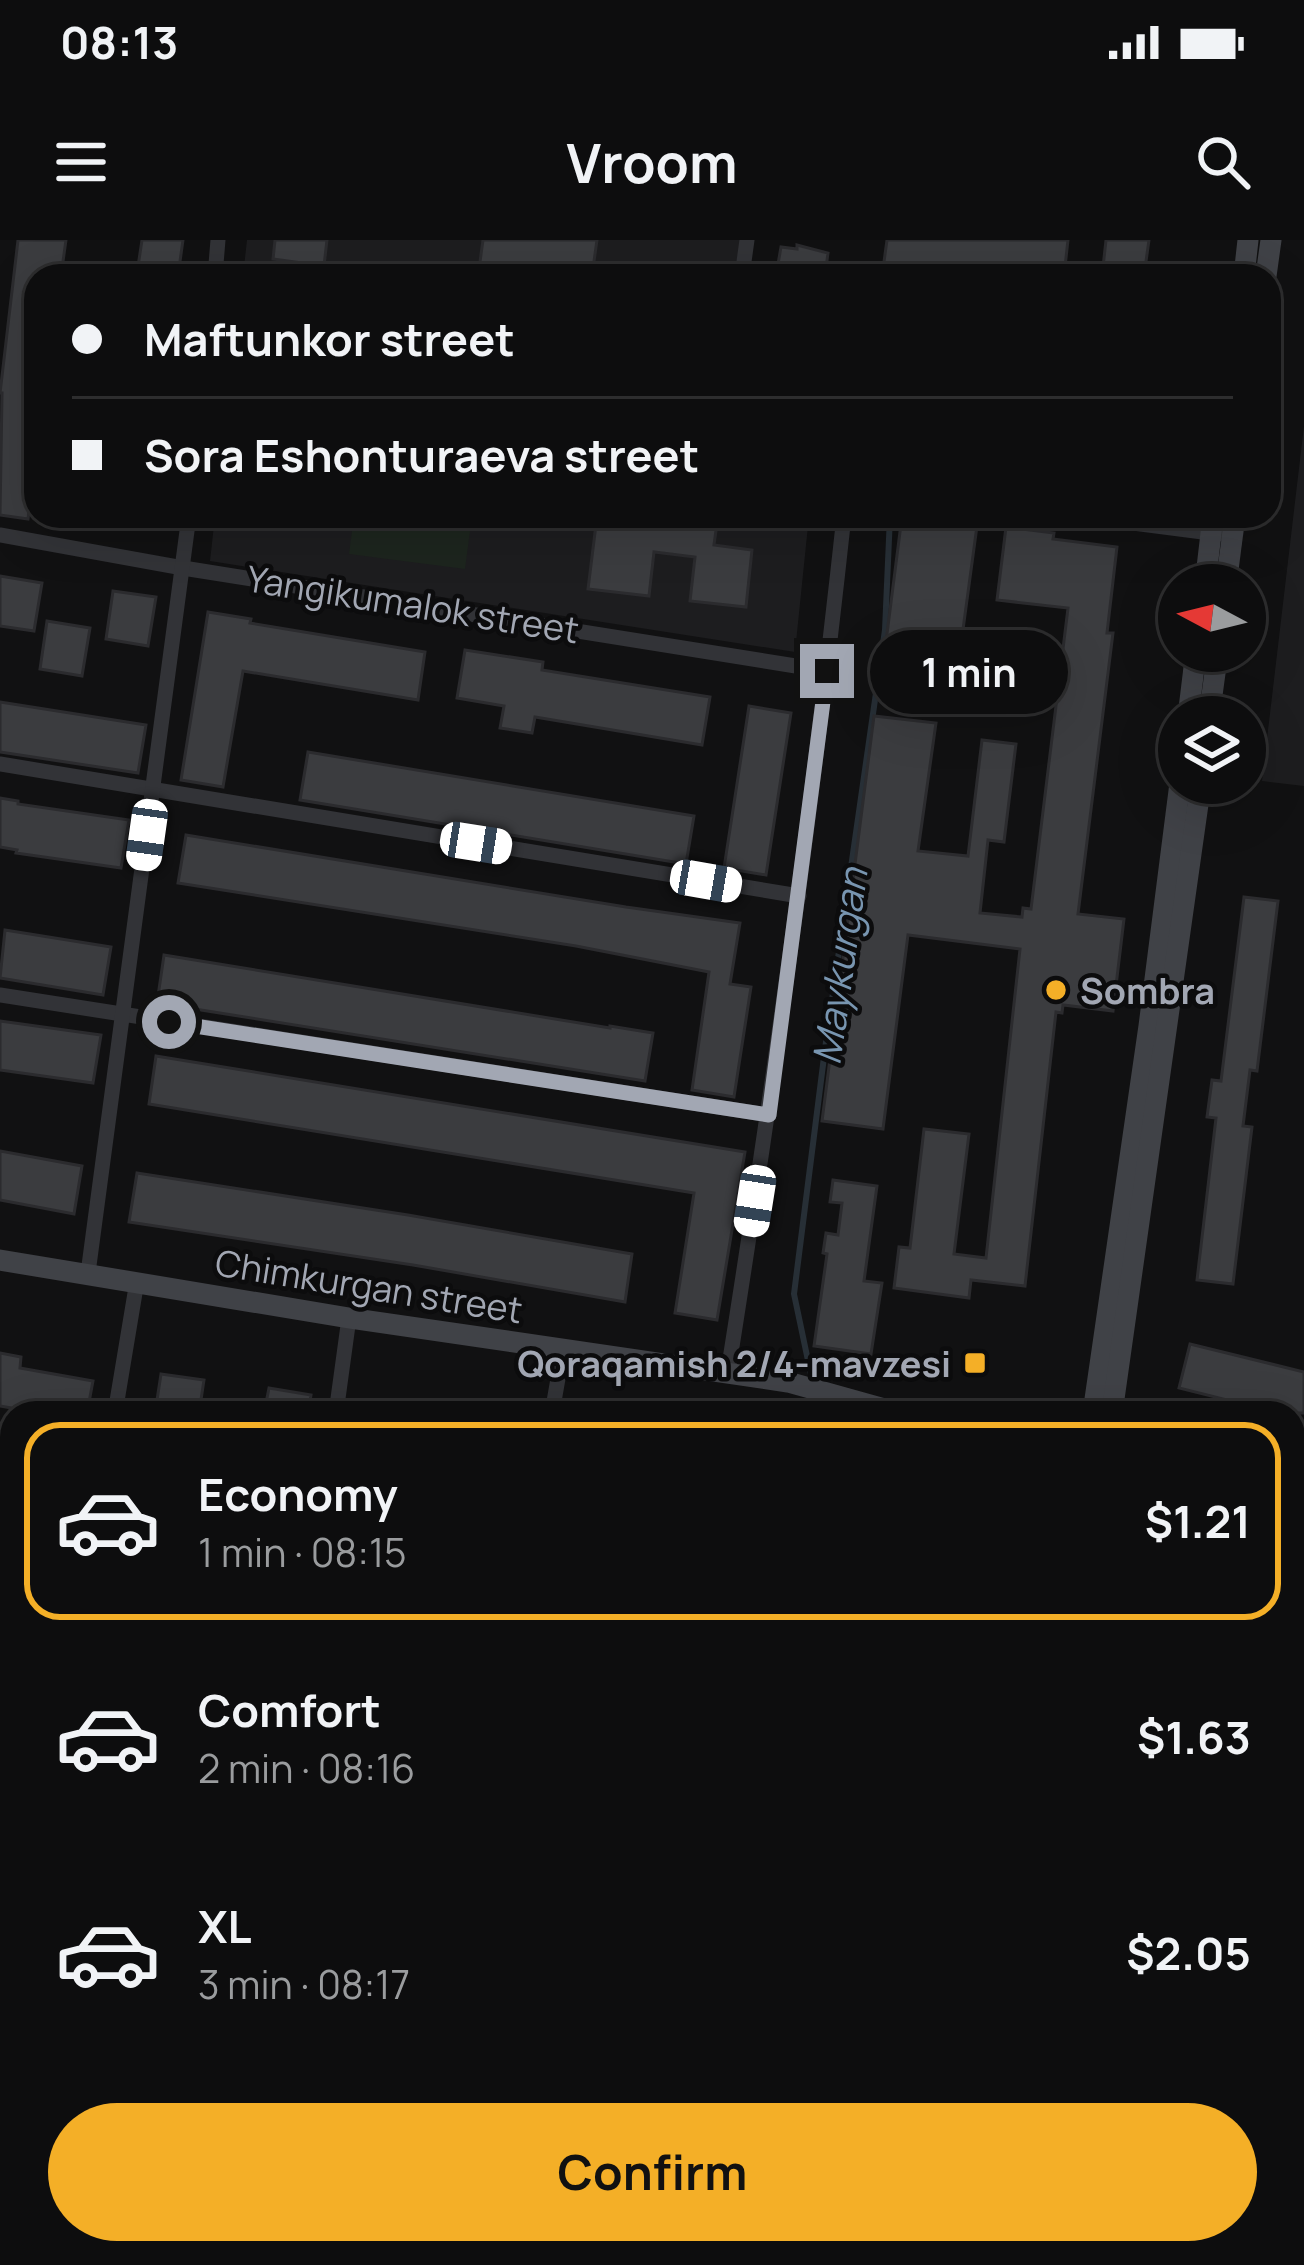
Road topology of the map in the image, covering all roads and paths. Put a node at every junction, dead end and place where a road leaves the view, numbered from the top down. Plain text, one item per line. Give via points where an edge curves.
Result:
1 (188, 528) edge
2 (843, 528) edge
3 (1222, 528) edge
4 (1223, 528) edge
5 (0, 535) edge
6 (1211, 564) edge
7 (1225, 564) edge
8 (183, 568) junction
9 (827, 671) junction
10 (0, 764) edge
11 (153, 790) junction
12 (1177, 804) edge
13 (1198, 804) edge
14 (799, 896) junction
15 (0, 995) edge
16 (123, 1016) junction
17 (769, 1115) junction
18 (0, 1260) edge
19 (88, 1274) junction
20 (137, 1281) junction
21 (349, 1318) junction
22 (563, 1350) junction
23 (728, 1372) junction
24 (118, 1401) edge
25 (338, 1401) edge
26 (554, 1401) edge
27 (857, 1401) edge
28 (1095, 1401) edge
29 (1114, 1401) edge

1 - 8 street
2 - 9 street
3 - 6 main road
4 - 7 main road
5 - 8 street, Yangikumalok street
8 - 9 street, Yangikumalok street
8 - 11 street
9 - 14 street
10 - 11 street
11 - 14 street
11 - 16 street
12 - 28 main road
13 - 29 main road
14 - 17 street
15 - 16 street
16 - 17 street
16 - 19 street
17 - 23 street
18 - 19 main road, Chimkurgan street
19 - 20 main road, Chimkurgan street
20 - 21 main road, Chimkurgan street
20 - 24 street
21 - 22 main road, Chimkurgan street
21 - 25 street
22 - 23 main road, Chimkurgan street
22 - 26 street
23 - 27 main road, Chimkurgan street

